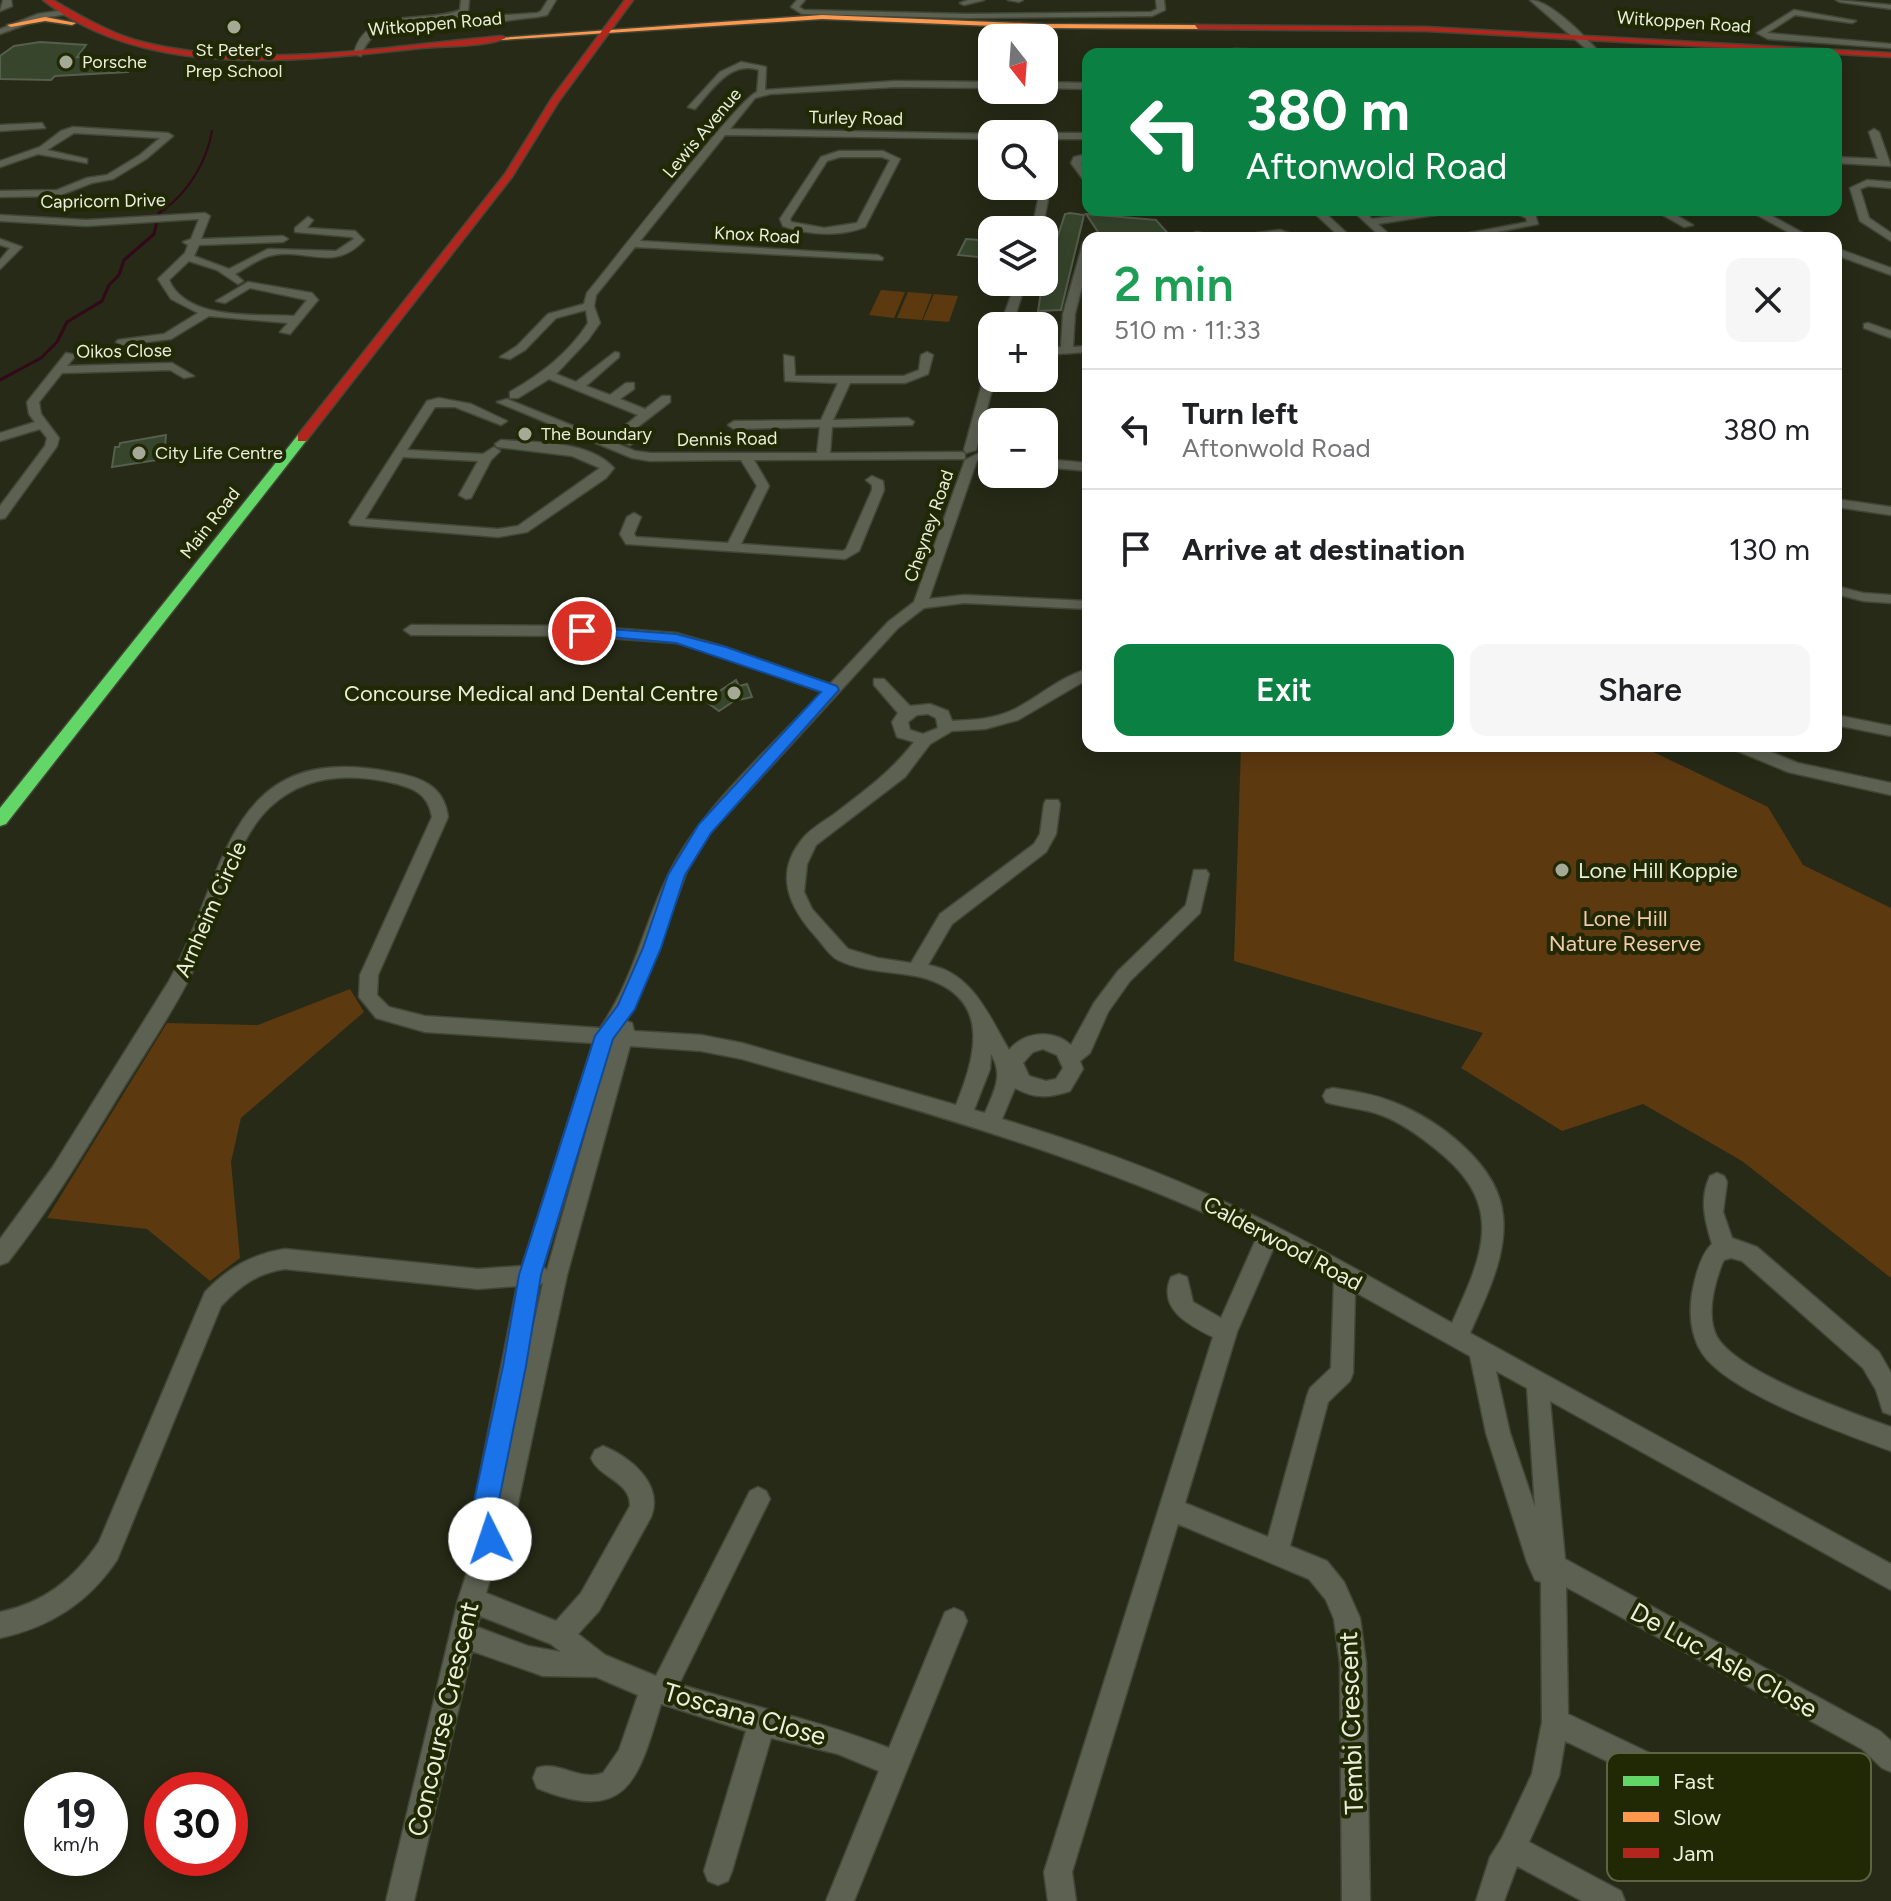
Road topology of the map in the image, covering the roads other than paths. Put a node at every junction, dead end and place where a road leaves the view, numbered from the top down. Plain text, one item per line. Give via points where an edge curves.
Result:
1 (7, 0) edge
2 (425, 0) edge
3 (442, 0) edge
4 (465, 0) edge
5 (552, 0) edge
6 (629, 0) edge
7 (643, 0) edge
8 (801, 0) edge
9 (980, 0) edge
10 (1016, 0) edge
11 (1160, 0) edge
12 (1527, 0) edge
13 (1534, 0) edge
14 (1840, 0) edge
15 (894, 3) dead end
16 (964, 3) dead end
17 (1891, 7) edge
18 (52, 9) edge
19 (1794, 12) junction
20 (890, 13) junction
21 (1021, 16) junction
22 (452, 17) junction
23 (1554, 19) junction
24 (1852, 21) junction
25 (3, 24) edge
26 (1513, 33) junction
27 (614, 34) junction
28 (571, 38) junction
29 (1839, 42) junction
30 (369, 45) junction
31 (1578, 46) edge
32 (1610, 46) edge
33 (1891, 46) edge
34 (1619, 48) edge
35 (1630, 48) edge
36 (1672, 48) edge
37 (593, 50) junction
38 (1842, 53) edge
39 (1891, 55) edge
40 (1842, 63) edge
41 (1891, 67) edge
42 (978, 85) edge
43 (1058, 85) edge
44 (1082, 86) edge
45 (761, 92) junction
46 (692, 107) dead end
47 (42, 126) dead end
48 (23, 127) junction
49 (0, 128) edge
50 (720, 132) junction
51 (1874, 132) dead end
52 (978, 136) edge
53 (1058, 136) edge
54 (1082, 136) edge
55 (7, 139) dead end
56 (38, 151) junction
57 (1082, 158) edge
58 (1842, 160) edge
59 (84, 161) dead end
60 (1887, 163) edge
61 (0, 164) edge
62 (1082, 173) edge
63 (509, 175) junction
64 (1891, 185) edge
65 (0, 194) edge
66 (1351, 216) edge
67 (1416, 216) edge
68 (1531, 216) edge
69 (1671, 216) edge
70 (1765, 216) edge
71 (0, 218) edge
72 (308, 220) dead end
73 (1370, 222) junction
74 (1688, 225) dead end
75 (812, 228) junction
76 (825, 229) junction
77 (299, 230) junction
78 (1381, 232) edge
79 (1484, 232) edge
80 (1795, 232) edge
81 (1891, 238) edge
82 (283, 239) junction
83 (0, 242) edge
84 (635, 244) junction
85 (191, 246) junction
86 (268, 252) junction
87 (800, 253) junction
88 (1842, 253) edge
89 (814, 254) junction
90 (878, 258) dead end
91 (0, 266) edge
92 (1891, 272) edge
93 (229, 273) junction
94 (284, 276) dead end
95 (248, 285) junction
96 (263, 287) junction
97 (1082, 288) edge
98 (221, 301) dead end
99 (589, 306) junction
100 (207, 313) junction
101 (1076, 316) edge
102 (297, 320) junction
103 (1868, 326) dead end
104 (286, 332) dead end
105 (1891, 335) edge
106 (122, 342) dead end
107 (1078, 349) edge
108 (1058, 351) edge
109 (70, 355) dead end
110 (615, 355) dead end
111 (927, 355) dead end
112 (506, 357) dead end
113 (788, 357) dead end
114 (58, 370) junction
115 (548, 375) junction
116 (188, 376) dead end
117 (846, 380) junction
118 (630, 386) dead end
119 (577, 387) junction
120 (988, 392) edge
121 (508, 398) joint
122 (666, 399) dead end
123 (610, 401) junction
124 (646, 414) junction
125 (542, 418) junction
126 (501, 421) dead end
127 (908, 422) dead end
128 (43, 424) junction
129 (826, 424) junction
130 (734, 425) dead end
131 (514, 435) junction
132 (0, 437) edge
133 (630, 441) dead end
134 (399, 453) junction
135 (823, 455) junction
136 (745, 456) junction
137 (975, 456) edge
138 (486, 458) junction
139 (1058, 464) edge
140 (1082, 466) edge
141 (872, 480) dead end
142 (466, 495) dead end
143 (6, 498) edge
144 (1842, 504) edge
145 (1891, 511) edge
146 (0, 515) edge
147 (634, 517) dead end
148 (732, 548) junction
149 (1842, 592) edge
150 (1891, 599) edge
151 (920, 604) junction
152 (1082, 605) edge
153 (411, 630) dead end
154 (1082, 676) edge
155 (879, 682) dead end
156 (831, 690) junction
157 (907, 713) junction
158 (1842, 721) edge
159 (946, 726) junction
160 (1891, 731) edge
161 (924, 740) junction
162 (1755, 752) edge
163 (1891, 789) edge
164 (1052, 804) dead end
165 (0, 820) edge
166 (1200, 874) dead end
167 (916, 970) junction
168 (985, 1026) junction
169 (615, 1037) junction
170 (1071, 1057) junction
171 (1011, 1068) junction
172 (1333, 1096) dead end
173 (962, 1115) junction
174 (990, 1124) junction
175 (1717, 1182) dead end
176 (1269, 1233) junction
177 (1724, 1248) junction
178 (0, 1255) edge
179 (530, 1275) junction
180 (556, 1275) junction
181 (1345, 1276) junction
182 (1179, 1284) dead end
183 (1226, 1332) junction
184 (1457, 1337) junction
185 (1480, 1350) junction
186 (1538, 1382) junction
187 (1891, 1404) edge
188 (1891, 1439) edge
189 (603, 1458) dead end
190 (758, 1499) dead end
191 (1169, 1508) junction
192 (490, 1539) junction
193 (1276, 1553) junction
194 (1548, 1572) junction
195 (1891, 1578) edge
196 (471, 1600) junction
197 (954, 1621) dead end
198 (0, 1625) edge
199 (463, 1634) junction
200 (560, 1635) junction
201 (596, 1664) junction
202 (658, 1689) junction
203 (762, 1722) junction
204 (1555, 1722) junction
205 (1619, 1753) edge
206 (1891, 1759) edge
207 (894, 1764) junction
208 (547, 1778) dead end
209 (1512, 1848) junction
210 (718, 1871) dead end
211 (400, 1901) edge
212 (840, 1901) edge
213 (1062, 1901) edge
214 (1356, 1901) edge
215 (1490, 1901) edge
216 (1611, 1901) edge

1 - 25 street
2 - 3 street
4 - 22 street via 464,11
5 - 22 street via 537,15
6 - 27 main road, Main Road
7 - 27 main road, Main Road
8 - 20 street via 795,7 802,12
9 - 16 street
10 - 21 street
11 - 21 street via 1156,13
12 - 23 street
13 - 23 street
14 - 17 street
15 - 20 street
18 - 25 main road
18 - 25 main road via 45,19
18 - 30 main road, Witkoppen Road via 153,47 263,58
19 - 24 street
19 - 24 street via 1803,6
19 - 29 street via 1761,33
20 - 21 street
22 - 30 street via 396,20
23 - 26 main road
23 - 31 street
23 - 32 main road
24 - 29 street
26 - 27 main road, Witkoppen Road via 822,17
26 - 31 main road, Witkoppen Road
27 - 28 main road, Witkoppen Road
27 - 30 main road, Witkoppen Road
27 - 31 main road, Witkoppen Road via 850,20
27 - 37 main road, Main Road
27 - 63 main road, Main Road via 542,138
28 - 30 main road, Witkoppen Road
28 - 37 main road via 590,41
29 - 33 street
31 - 32 main road, Witkoppen Road
31 - 34 main road, Witkoppen Road
32 - 35 main road
32 - 36 main road, Witkoppen Road
37 - 63 main road, Main Road
38 - 39 main road, Witkoppen Road
40 - 41 main road
42 - 45 street, Lewis Avenue
43 - 44 street
45 - 46 street via 763,69 737,65 726,69
45 - 50 street, Lewis Avenue via 745,101
47 - 48 street
48 - 49 street
48 - 55 street
50 - 52 street, Turley Road
50 - 84 street, Lewis Avenue
51 - 60 street
53 - 54 street
56 - 59 street
56 - 61 street
56 - 65 street via 77,129 168,136 110,177 58,193
57 - 62 street via 1076,163
58 - 60 street
63 - 165 main road, Main Road
64 - 81 street via 1855,188 1864,219
66 - 73 street
67 - 73 street
68 - 79 street via 1533,224
69 - 74 street
70 - 80 street
71 - 85 street, Capricorn Drive via 77,223 199,217 186,233
72 - 77 street
73 - 78 street
75 - 76 street
75 - 76 street via 793,227 785,219 824,159 839,154 894,158 861,225
75 - 87 street
76 - 89 street
77 - 82 street
77 - 86 street via 355,234 359,240 337,254
82 - 85 street
82 - 86 street
83 - 91 street via 17,247
84 - 87 street, Knox Road
84 - 99 street, Lewis Avenue via 591,295
85 - 93 street
85 - 100 street via 164,283 180,300
86 - 93 street
87 - 89 street, Knox Road
88 - 92 street
89 - 90 street, Knox Road
93 - 95 street
94 - 96 street
95 - 96 street
95 - 98 street
96 - 102 street via 312,297
97 - 101 street
99 - 112 street via 552,316
99 - 115 street, Lewis Avenue via 594,316 591,329
100 - 102 street
100 - 106 street via 167,337
101 - 107 street
102 - 104 street
103 - 105 street
107 - 108 street
109 - 114 street
110 - 119 street
111 - 117 street via 924,372 913,378
113 - 117 street via 789,379
114 - 116 street, Oikos Close via 172,366
114 - 128 street via 33,402
115 - 119 street
115 - 121 street, Lewis Avenue
117 - 129 street
118 - 123 street
119 - 123 street
120 - 137 street, Cheyney Road
121 - 125 street, Dennis Road
122 - 124 street
123 - 124 street
124 - 133 street via 617,437
125 - 131 street
125 - 136 street, Dennis Road via 642,456
126 - 134 street via 436,401
127 - 129 street
128 - 132 street
128 - 143 street via 53,438 51,446
129 - 130 street
129 - 135 street
131 - 134 street via 608,468 516,532 359,524 356,519
131 - 138 street
134 - 138 street
135 - 136 street, Dennis Road
135 - 137 street, Dennis Road
136 - 148 street via 763,486
137 - 151 street, Cheyney Road
138 - 142 street
139 - 140 street
141 - 148 street via 879,488 849,554
143 - 146 street
144 - 145 street
147 - 148 street via 627,534 631,541
149 - 150 street
151 - 152 street via 964,599
151 - 156 street, Concourse Crescent
153 - 156 street via 657,635 720,650
154 - 159 street via 1005,719
155 - 157 street
156 - 169 street, Concourse Crescent via 698,839 677,875
157 - 159 street via 930,709 943,715
157 - 161 street via 900,722 903,733
158 - 160 street
159 - 161 street
161 - 167 street via 899,773 810,841 795,880 805,913 842,954
162 - 163 street via 1794,768
164 - 167 street via 1048,834 1040,848 952,913
166 - 170 street via 1194,908 1124,976 1083,1047
167 - 168 street via 956,985
168 - 171 street
168 - 173 street via 980,1069
169 - 173 street, Calderwood Road via 742,1051
169 - 178 street, Arnheim Circle via 425,1024 375,1008 367,984 374,959 439,826 440,803 431,790 412,781 378,774 303,778 278,790 254,817 228,862 183,973 47,1194
169 - 179 street, Concourse Crescent
169 - 180 street, Concourse Crescent
170 - 171 street via 1052,1042 1033,1042 1017,1051
170 - 171 street via 1070,1078 1054,1089 1023,1084
171 - 174 street
172 - 184 street via 1377,1105 1410,1120 1486,1187 1493,1214 1490,1244
173 - 174 street, Calderwood Road
174 - 176 street, Calderwood Road via 1188,1192
175 - 177 street via 1713,1212
176 - 181 street, Calderwood Road
176 - 183 street
177 - 187 street via 1749,1254 1847,1337 1879,1372
177 - 188 street via 1711,1263 1705,1285 1704,1332 1710,1346 1729,1364 1773,1388
179 - 180 street
179 - 192 street, Concourse Crescent via 485,1510
179 - 198 street via 478,1279 285,1259 242,1271 213,1299 94,1574 41,1613
180 - 192 street, Concourse Crescent via 505,1508
181 - 184 street, Calderwood Road
181 - 193 street via 1342,1373 1318,1396
182 - 183 street via 1180,1306
183 - 191 street
184 - 185 street, Calderwood Road
185 - 186 street, Calderwood Road
185 - 194 street via 1498,1433
186 - 194 street
186 - 195 street, Calderwood Road
189 - 200 street via 641,1488 642,1508 590,1602
190 - 202 street
191 - 193 street, Tembi Crescent
191 - 213 street via 1058,1872
192 - 196 street, Concourse Crescent
193 - 214 street, Tembi Crescent via 1318,1570 1347,1618 1353,1663
194 - 204 street
194 - 206 street, De Luc Asle Close via 1871,1740
196 - 199 street, Concourse Crescent
196 - 200 street, Toscana Close
197 - 207 street
199 - 201 street, Toscana Close via 544,1665
199 - 211 street, Concourse Crescent
200 - 201 street, Toscana Close
201 - 202 street, Toscana Close
202 - 203 street, Toscana Close
202 - 208 street via 615,1782 588,1789
203 - 207 street, Toscana Close via 838,1741
203 - 210 street
204 - 205 street
204 - 209 street via 1545,1776
207 - 212 street
209 - 215 street
209 - 216 street

